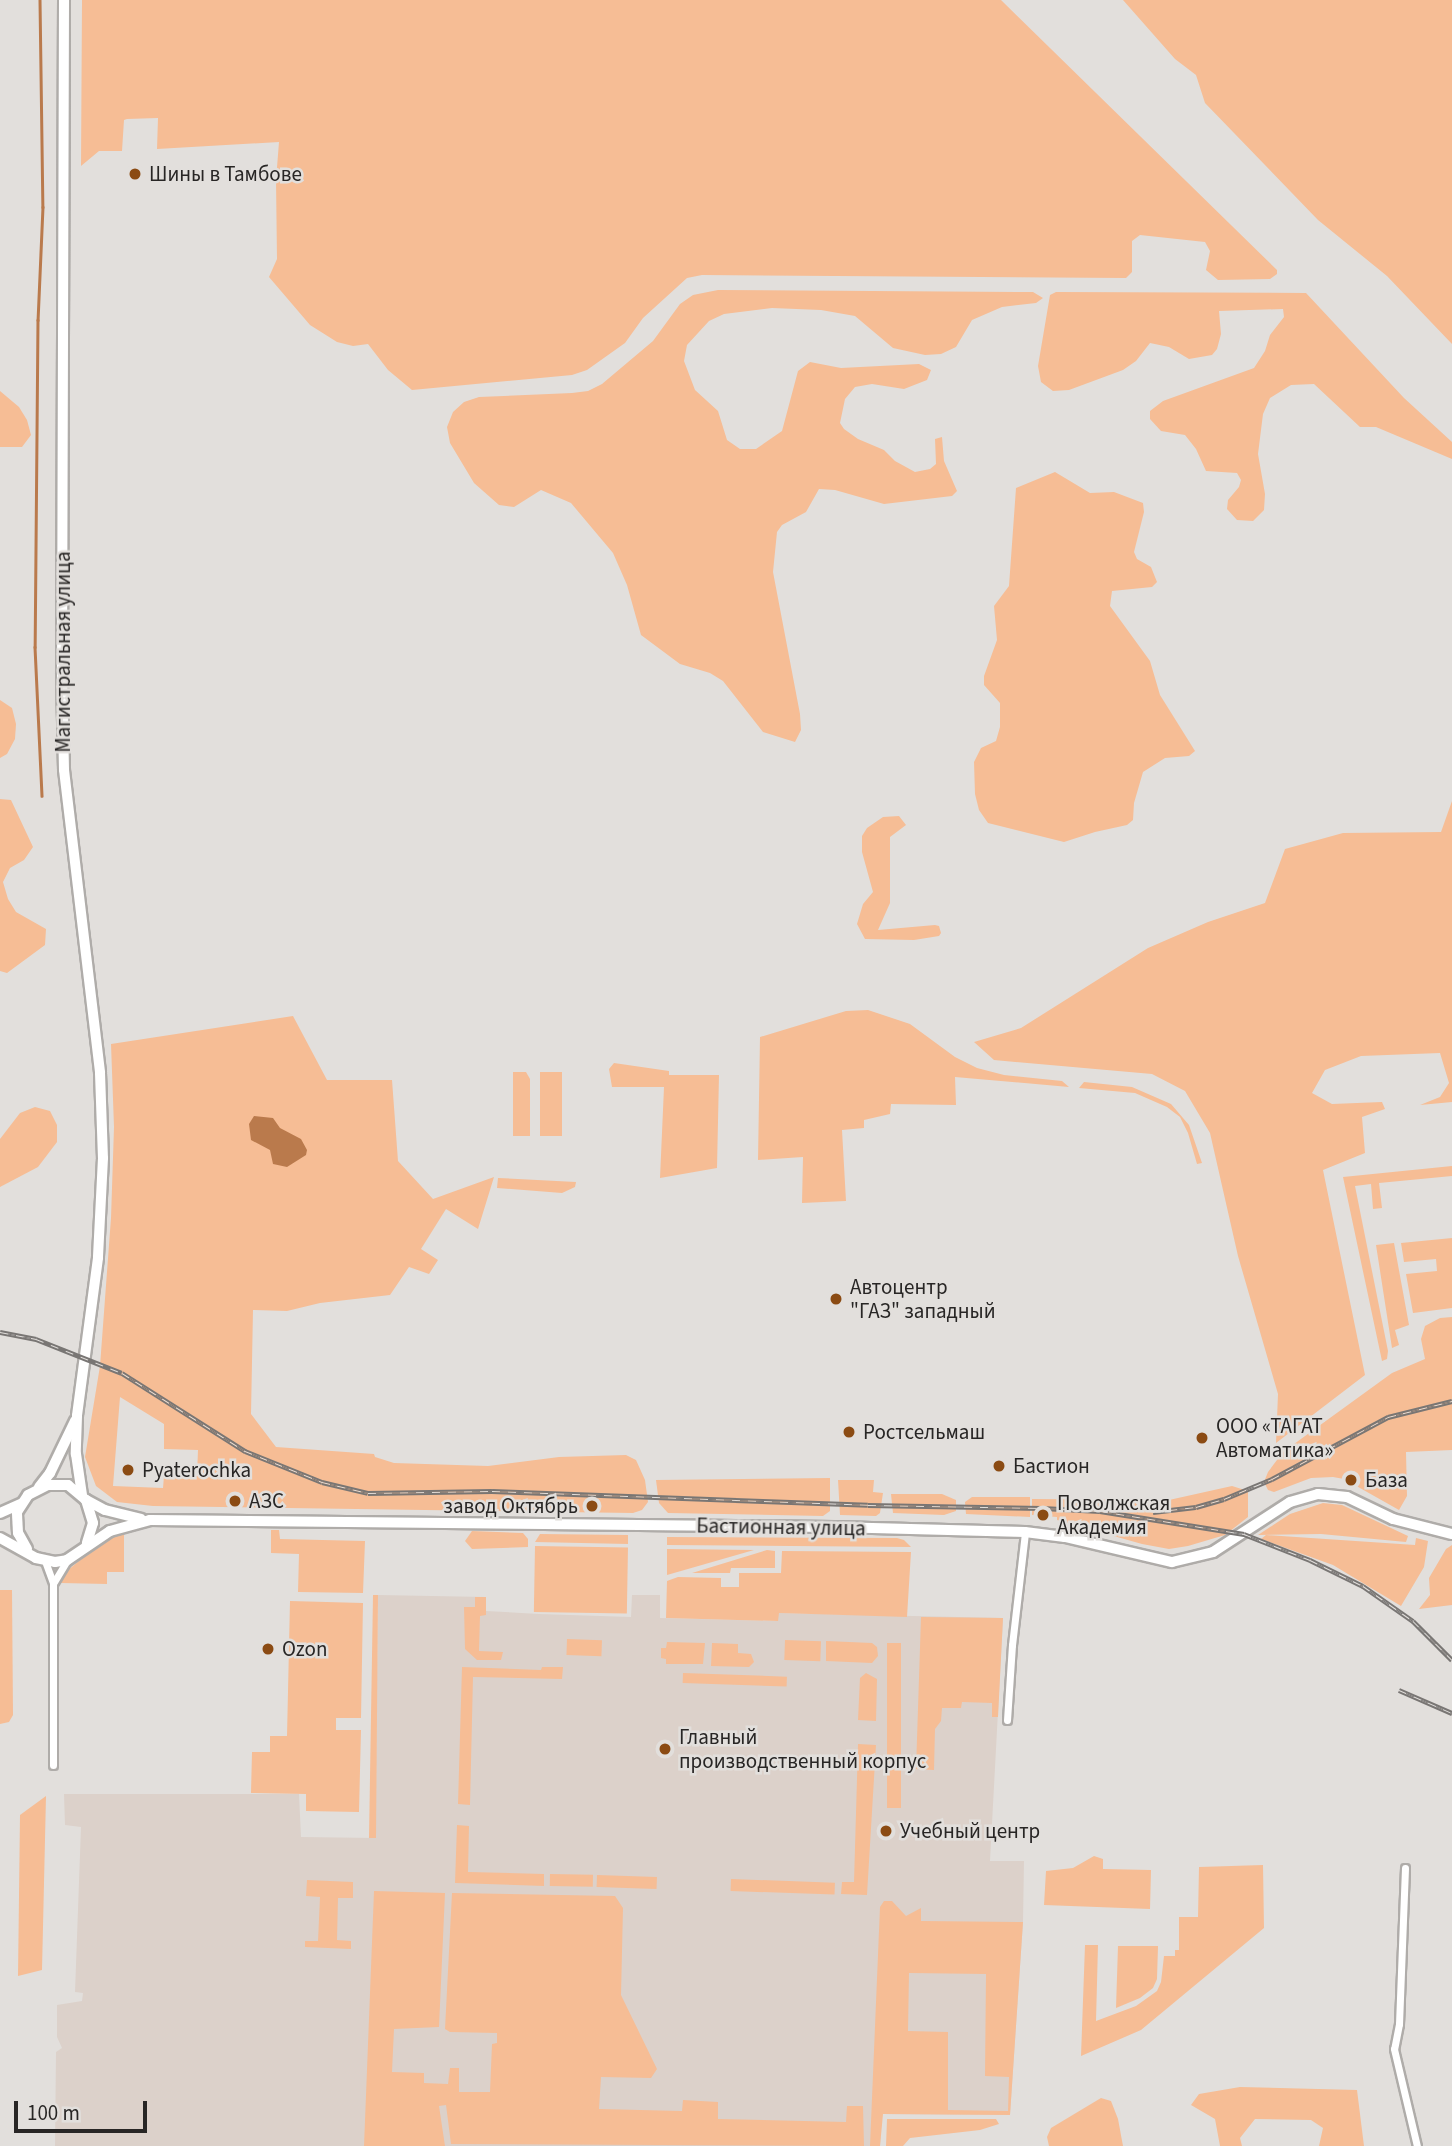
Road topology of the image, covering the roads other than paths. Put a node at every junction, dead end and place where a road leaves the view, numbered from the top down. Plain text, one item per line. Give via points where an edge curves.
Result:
1 (64, 0) edge
2 (77, 1416) junction
3 (37, 1489) junction
4 (84, 1497) junction
5 (22, 1503) junction
6 (0, 1513) edge
7 (150, 1520) junction
8 (1025, 1532) junction
9 (1452, 1534) edge
10 (0, 1538) edge
11 (86, 1545) junction
12 (29, 1552) junction
13 (66, 1560) junction
14 (45, 1561) junction
15 (53, 1583) junction
16 (1007, 1720) dead end
17 (53, 1765) dead end
18 (1405, 1868) dead end
19 (1417, 2146) edge

1 - 2 main road, Магистральная улица via 62,700 66,796 100,1073 103,1158
2 - 3 main road via 50,1473
2 - 4 main road via 76,1454
3 - 4 main road via 68,1485
3 - 5 main road
4 - 7 main road via 126,1517
4 - 11 main road via 93,1523
5 - 6 main road
5 - 12 main road via 16,1522
7 - 8 main road, Бастионная улица
7 - 11 main road, Бастионная улица via 110,1531
8 - 9 main road, Бастионная улица via 1065,1536 1164,1562 1185,1560 1213,1552 1290,1502 1327,1494 1347,1497 1416,1527
8 - 16 street
10 - 12 main road
11 - 13 main road
12 - 14 main road
13 - 14 main road
13 - 15 street
14 - 15 street
15 - 17 street
18 - 19 street via 1394,2049

